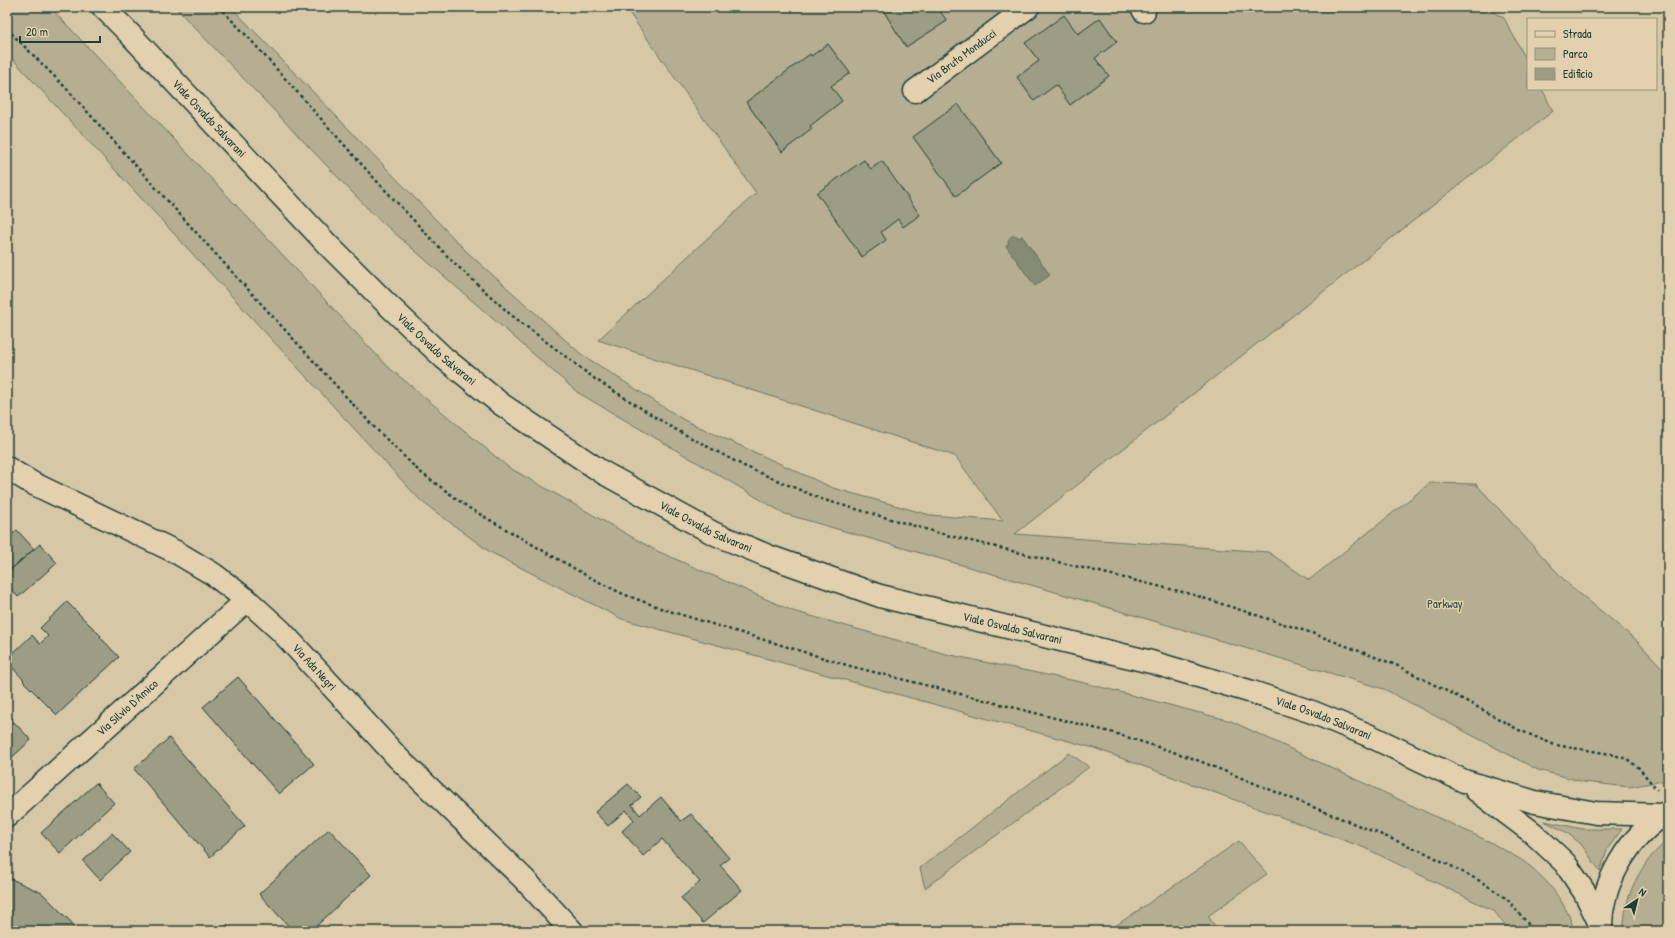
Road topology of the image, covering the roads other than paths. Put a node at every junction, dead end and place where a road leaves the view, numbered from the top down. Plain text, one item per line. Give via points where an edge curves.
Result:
1 (103, 7) edge
2 (1028, 7) edge
3 (915, 91) dead end
4 (7, 468) edge
5 (247, 600) junction
6 (1464, 781) junction
7 (1666, 814) edge
8 (7, 816) edge
9 (1601, 928) edge
10 (572, 931) edge

1 - 6 main road, Viale Osvaldo Salvarani via 328,245 438,352 501,404 602,472 713,533 819,575 880,596 1151,662 1252,692 1312,712 1368,735
2 - 3 main road, Via Bruto Monducci
4 - 5 main road, Via Ada Negri via 32,483 176,552 213,574
5 - 8 main road, Via Silvio D'Amico
5 - 10 main road, Via Ada Negri via 281,631 399,759 524,879
6 - 7 main road, Viale Osvaldo Salvarani via 1535,802 1596,813
6 - 9 main road, Viale Osvaldo Salvarani via 1533,833 1565,863 1585,893
7 - 9 main road via 1639,836 1619,863 1606,893

